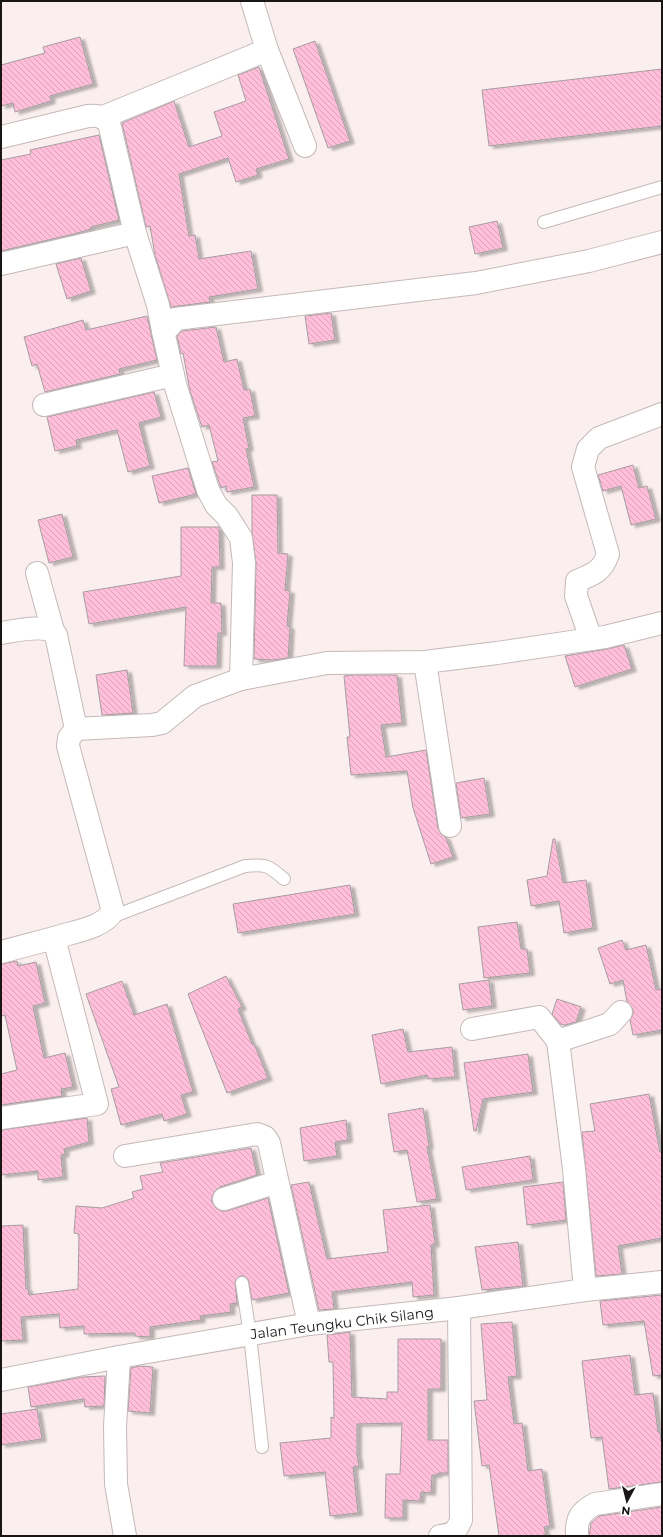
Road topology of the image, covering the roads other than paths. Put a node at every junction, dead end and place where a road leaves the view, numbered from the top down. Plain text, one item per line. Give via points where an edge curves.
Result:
1 (252, 1) edge
2 (267, 50) junction
3 (103, 117) junction
4 (1, 137) edge
5 (305, 146) dead end
6 (662, 187) edge
7 (544, 222) dead end
8 (135, 233) junction
9 (662, 242) edge
10 (1, 264) edge
11 (163, 331) junction
12 (173, 375) junction
13 (44, 405) dead end
14 (662, 414) edge
15 (37, 573) dead end
16 (662, 623) edge
17 (53, 631) junction
18 (1, 633) edge
19 (591, 640) junction
20 (425, 662) junction
21 (241, 679) junction
22 (76, 729) junction
23 (450, 826) dead end
24 (284, 879) dead end
25 (109, 918) junction
26 (54, 938) junction
27 (1, 952) edge
28 (621, 1012) dead end
29 (472, 1029) dead end
30 (558, 1041) junction
31 (1, 1118) edge
32 (126, 1156) dead end
33 (277, 1182) junction
34 (224, 1200) dead end
35 (662, 1282) edge
36 (242, 1283) dead end
37 (585, 1290) junction
38 (458, 1308) junction
39 (309, 1324) junction
40 (250, 1335) junction
41 (119, 1357) junction
42 (1, 1380) edge
43 (262, 1447) dead end
44 (662, 1494) edge
45 (125, 1536) edge
46 (440, 1536) edge
47 (577, 1536) edge

1 - 2 street
2 - 3 street
2 - 5 street
3 - 4 street via 88,116
3 - 8 street via 109,123
6 - 7 lane
8 - 10 street
8 - 11 street via 158,305
9 - 11 street via 588,261 476,282 175,319
11 - 12 street
12 - 13 street
12 - 21 street via 208,490 241,538 244,563
14 - 19 street via 599,438 588,449 583,467 608,554 604,564 596,572 577,581 576,596
15 - 17 street
16 - 19 street
17 - 18 street via 41,628
17 - 22 street via 56,635
19 - 20 street
20 - 21 street via 327,663
20 - 23 street
21 - 22 street via 195,696 162,723
22 - 25 street via 69,738 68,746 112,905 113,911
24 - 25 lane via 271,867 245,866
25 - 26 street via 100,924
26 - 27 street
26 - 31 street via 97,1104
28 - 30 street via 610,1024
29 - 30 street via 539,1017
30 - 37 street via 574,1169
32 - 33 street via 257,1134 265,1137 269,1143
33 - 34 street
33 - 39 street
35 - 37 street, Jalan Teungku Chik Silang
36 - 40 lane
37 - 38 street, Jalan Teungku Chik Silang
38 - 39 street, Jalan Teungku Chik Silang
38 - 46 street via 461,1520 454,1532
39 - 40 street, Jalan Teungku Chik Silang
40 - 41 street, Jalan Teungku Chik Silang
40 - 43 lane
41 - 42 street, Jalan Teungku Chik Silang
41 - 45 street via 115,1428 116,1484
44 - 47 street via 595,1504 578,1518

